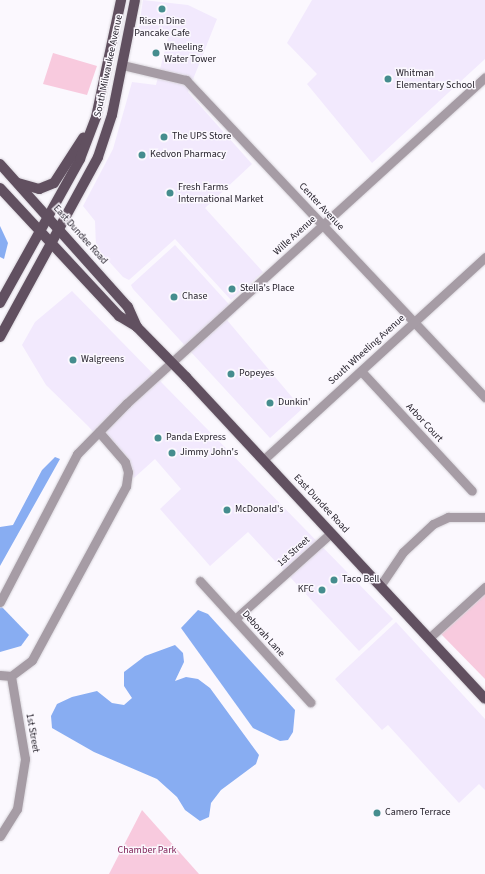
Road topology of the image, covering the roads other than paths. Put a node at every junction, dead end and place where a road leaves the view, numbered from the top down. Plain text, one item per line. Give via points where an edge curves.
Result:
1 (121, 0) edge
2 (135, 0) edge
3 (122, 65) junction
4 (485, 77) edge
5 (96, 118) junction
6 (0, 164) edge
7 (18, 183) junction
8 (0, 188) edge
9 (47, 216) junction
10 (323, 225) junction
11 (39, 230) junction
12 (60, 230) junction
13 (52, 244) junction
14 (485, 257) edge
15 (0, 304) edge
16 (415, 321) junction
17 (137, 327) junction
18 (0, 337) edge
19 (172, 362) junction
20 (360, 371) junction
21 (485, 397) edge
22 (100, 432) junction
23 (263, 460) junction
24 (472, 491) dead end
25 (485, 517) edge
26 (331, 533) junction
27 (200, 581) dead end
28 (380, 586) junction
29 (485, 587) edge
30 (0, 602) edge
31 (235, 619) junction
32 (429, 638) junction
33 (0, 675) edge
34 (11, 676) junction
35 (485, 699) edge
36 (310, 702) dead end
37 (0, 836) edge

1 - 5 main road, South Milwaukee Avenue
2 - 3 main road, South Milwaukee Avenue
3 - 10 street, Center Avenue via 186,80
3 - 12 main road, South Milwaukee Avenue via 112,115 98,157
4 - 10 street, Wille Avenue
5 - 7 main road via 54,183 39,189
5 - 9 main road, South Milwaukee Avenue via 80,159
6 - 7 main road, East Dundee Road
7 - 9 main road, East Dundee Road
8 - 11 main road, East Dundee Road
9 - 11 main road, South Milwaukee Avenue
9 - 12 main road, East Dundee Road
10 - 16 street, Center Avenue
10 - 19 street, Wille Avenue
11 - 13 main road, East Dundee Road
11 - 15 main road, South Milwaukee Avenue
12 - 13 main road, South Milwaukee Avenue
12 - 17 main road, East Dundee Road via 128,307
13 - 17 main road, East Dundee Road via 119,316
13 - 18 main road, South Milwaukee Avenue
14 - 16 street, South Wheeling Avenue
16 - 20 street, South Wheeling Avenue
16 - 21 street, Center Avenue
17 - 19 main road, East Dundee Road
19 - 22 street, Wille Avenue
19 - 23 main road, East Dundee Road
20 - 23 street, South Wheeling Avenue
20 - 24 street, Arbor Court
22 - 30 street, Wille Avenue via 77,454
22 - 34 street via 125,462 128,472 126,486 32,660
23 - 26 main road, East Dundee Road
25 - 28 street via 448,518 433,524 403,552
26 - 28 main road, East Dundee Road
26 - 31 street, 1st Street
27 - 31 street, Deborah Lane
28 - 32 main road, East Dundee Road
29 - 32 street
31 - 36 street, Deborah Lane
32 - 35 main road, East Dundee Road
33 - 34 street
34 - 37 street, 1st Street via 26,756 24,785 17,809

